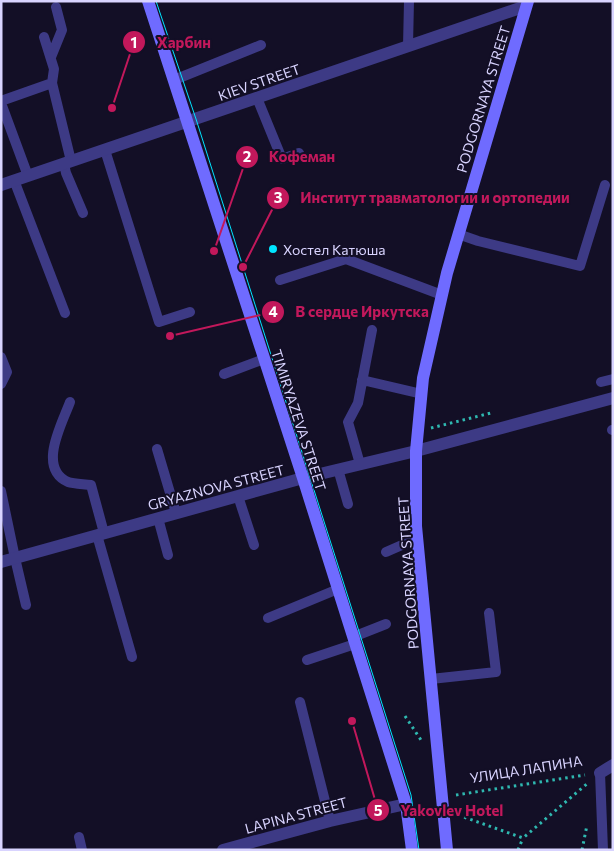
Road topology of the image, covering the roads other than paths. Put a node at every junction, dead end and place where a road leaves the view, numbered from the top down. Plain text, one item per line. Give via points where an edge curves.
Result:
1 (148, 1) edge
2 (409, 1) edge
3 (527, 3) edge
4 (56, 7) dead end
5 (44, 36) dead end
6 (261, 45) dead end
7 (408, 46) junction
8 (51, 58) junction
9 (174, 80) junction
10 (52, 82) junction
11 (257, 98) junction
12 (1, 102) edge
13 (188, 122) junction
14 (105, 150) junction
15 (300, 153) dead end
16 (67, 162) junction
17 (28, 176) junction
18 (14, 180) junction
19 (1, 185) edge
20 (604, 185) dead end
21 (84, 213) dead end
22 (458, 234) junction
23 (280, 280) dead end
24 (442, 295) junction
25 (190, 312) dead end
26 (65, 313) dead end
27 (372, 330) dead end
28 (1, 357) edge
29 (264, 359) junction
30 (224, 374) dead end
31 (613, 379) edge
32 (362, 380) junction
33 (601, 382) dead end
34 (1, 384) edge
35 (422, 394) junction
36 (613, 398) edge
37 (70, 402) dead end
38 (157, 449) dead end
39 (416, 451) junction
40 (360, 464) junction
41 (338, 469) junction
42 (303, 478) junction
43 (1, 491) edge
44 (238, 496) junction
45 (348, 504) dead end
46 (176, 513) junction
47 (158, 518) junction
48 (101, 534) junction
49 (418, 538) junction
50 (254, 545) dead end
51 (386, 552) dead end
52 (168, 555) dead end
53 (15, 558) junction
54 (1, 562) edge
55 (338, 589) junction
56 (26, 605) dead end
57 (489, 613) dead end
58 (268, 618) dead end
59 (386, 624) dead end
60 (354, 641) junction
61 (132, 657) dead end
62 (307, 660) dead end
63 (431, 680) junction
64 (300, 702) dead end
65 (613, 765) edge
66 (600, 773) joint
67 (406, 804) junction
68 (330, 821) junction
69 (79, 837) dead end
70 (261, 845) edge
71 (82, 850) edge
72 (222, 850) edge
73 (412, 850) edge
74 (447, 850) edge
75 (603, 850) edge

1 - 9 street, TIMIRYAZEVA STREET
2 - 7 lane
3 - 7 street, KIEV STREET
3 - 22 street, PODGORNAYA STREET
4 - 8 lane via 62,30
5 - 8 lane
6 - 9 lane
7 - 11 street, KIEV STREET
8 - 10 lane via 54,69
9 - 13 street, TIMIRYAZEVA STREET
10 - 12 lane
10 - 16 lane
11 - 13 street, KIEV STREET
11 - 15 lane via 282,159
12 - 17 lane
13 - 14 street, KIEV STREET
13 - 29 street, TIMIRYAZEVA STREET
14 - 16 street, KIEV STREET
14 - 25 lane via 159,322
16 - 17 street, KIEV STREET
16 - 21 lane via 66,173
17 - 18 street, KIEV STREET
18 - 19 street, KIEV STREET
18 - 26 lane
20 - 22 lane via 580,266
22 - 24 street, PODGORNAYA STREET
23 - 24 lane via 346,259
24 - 35 street, PODGORNAYA STREET
27 - 32 lane
28 - 34 lane via 7,372
29 - 30 lane
29 - 42 street, TIMIRYAZEVA STREET
31 - 33 lane
32 - 35 lane
32 - 40 lane via 358,403 348,422
35 - 39 street, PODGORNAYA STREET
36 - 39 street, GRYAZNOVA STREET
37 - 48 lane via 52,459 56,474 68,482 91,485
38 - 46 lane
39 - 40 street, GRYAZNOVA STREET
39 - 49 street, PODGORNAYA STREET
40 - 41 street, GRYAZNOVA STREET
41 - 42 street, GRYAZNOVA STREET
41 - 45 lane
42 - 44 street, GRYAZNOVA STREET
42 - 55 street, TIMIRYAZEVA STREET
43 - 53 lane
44 - 46 street, GRYAZNOVA STREET
44 - 50 lane
46 - 47 street, GRYAZNOVA STREET
47 - 48 street, GRYAZNOVA STREET
47 - 52 lane
48 - 53 street, GRYAZNOVA STREET
48 - 61 lane
49 - 51 lane
49 - 63 street, PODGORNAYA STREET
53 - 54 street, GRYAZNOVA STREET
53 - 56 lane
55 - 58 lane
55 - 60 street, TIMIRYAZEVA STREET
57 - 63 lane via 496,672
59 - 60 lane
60 - 62 lane
60 - 67 street, TIMIRYAZEVA STREET
63 - 74 street, PODGORNAYA STREET
64 - 68 lane
65 - 66 street, УЛИЦА ЛАПИНА
66 - 75 lane
67 - 68 street, LAPINA STREET
67 - 73 street, TIMIRYAZEVA STREET
68 - 70 street, LAPINA STREET
69 - 71 lane
70 - 72 street, LAPINA STREET

